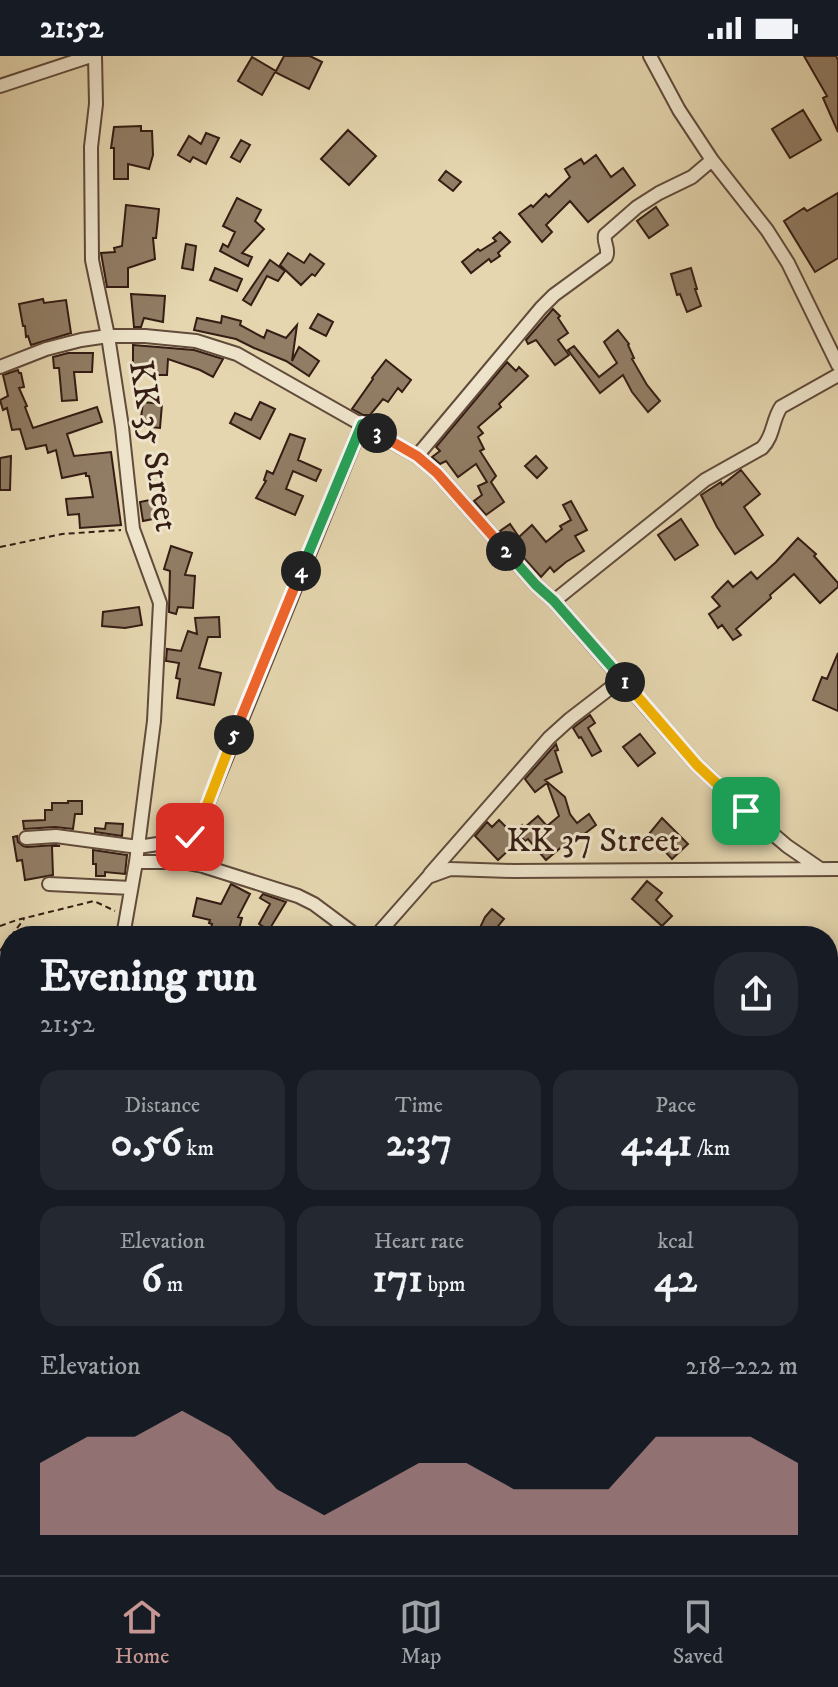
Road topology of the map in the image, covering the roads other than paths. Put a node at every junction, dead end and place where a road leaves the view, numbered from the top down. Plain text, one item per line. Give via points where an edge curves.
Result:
1 (93, 56) edge
2 (650, 56) edge
3 (0, 86) edge
4 (712, 160) junction
5 (108, 336) junction
6 (838, 365) edge
7 (0, 367) edge
8 (838, 375) edge
9 (362, 424) junction
10 (417, 456) junction
11 (554, 601) junction
12 (622, 679) junction
13 (26, 838) dead end
14 (138, 847) junction
15 (136, 862) junction
16 (819, 868) junction
17 (838, 869) edge
18 (428, 877) junction
19 (49, 884) dead end
20 (131, 888) junction
21 (125, 926) edge
22 (344, 926) edge
23 (385, 926) edge

1 - 3 street
1 - 5 street, KK 35 Street via 92,260
2 - 4 street
4 - 6 street via 788,263
4 - 10 street via 637,207 605,235 606,257 541,308
5 - 7 street via 46,349
5 - 9 street via 196,341 237,354
5 - 14 street, KK 35 Street via 133,529 160,603 154,721
8 - 11 street via 781,407 762,448 705,480
9 - 10 street
9 - 14 street via 196,832 184,840
10 - 11 street
11 - 12 street
12 - 16 street via 697,765
12 - 18 street via 549,738
13 - 14 street via 56,836
14 - 15 street, KK 35 Street
15 - 20 street, KK 35 Street
15 - 22 street via 203,866 298,896
16 - 17 street, KK 37 Street
16 - 18 street, KK 37 Street via 459,868
18 - 23 street
19 - 20 street
20 - 21 street, KK 35 Street

